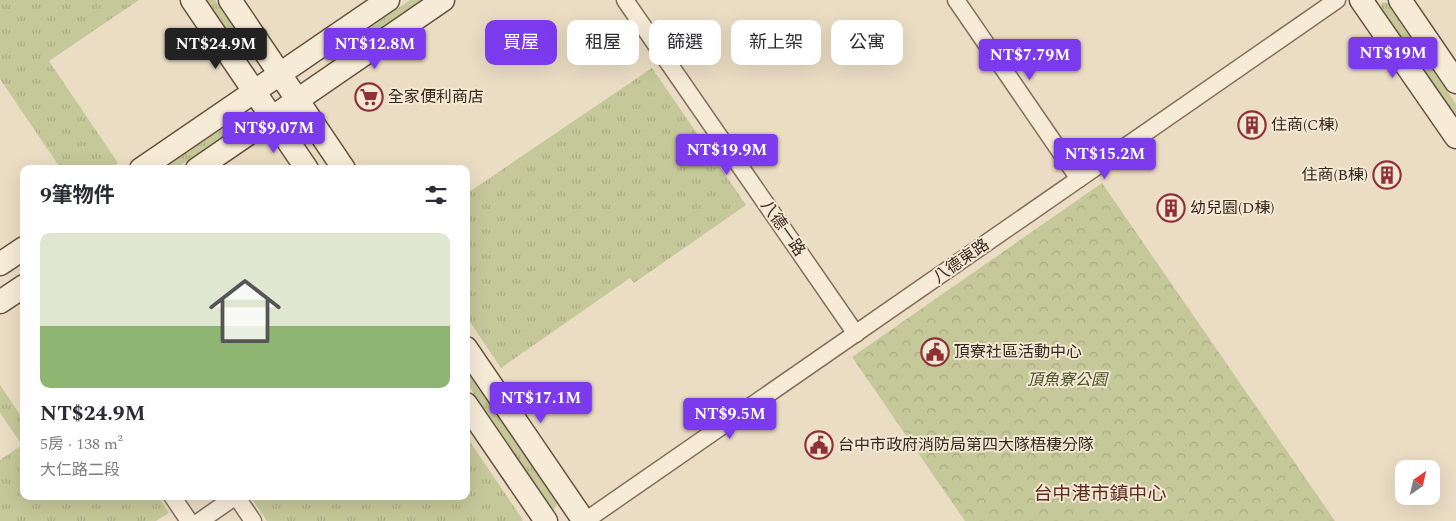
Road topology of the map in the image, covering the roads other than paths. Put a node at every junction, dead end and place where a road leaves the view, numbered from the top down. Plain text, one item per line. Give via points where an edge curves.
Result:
1 (192, 0) edge
2 (230, 0) edge
3 (388, 0) edge
4 (443, 0) edge
5 (625, 0) edge
6 (956, 0) edge
7 (1337, 0) edge
8 (1361, 0) edge
9 (1400, 0) edge
10 (1456, 82) edge
11 (267, 83) junction
12 (285, 109) junction
13 (1456, 137) edge
14 (147, 165) edge
15 (203, 165) edge
16 (305, 165) edge
17 (340, 165) edge
18 (1079, 179) junction
19 (20, 251) edge
20 (0, 264) edge
21 (20, 289) edge
22 (0, 302) edge
23 (856, 334) junction
24 (470, 354) edge
25 (470, 410) edge
26 (175, 500) edge
27 (230, 500) edge
28 (239, 500) edge
29 (189, 521) edge
30 (200, 521) edge
31 (253, 521) edge
32 (546, 521) edge
33 (585, 521) edge

1 - 11 street
2 - 11 street
3 - 11 street
4 - 12 street
5 - 23 street, 八德一路
6 - 18 street
7 - 18 street, 八德東路
8 - 13 street
9 - 10 street
11 - 12 street
11 - 12 street
11 - 14 street
12 - 15 street
12 - 16 street
12 - 17 street
18 - 23 street, 八德東路
19 - 20 street
21 - 22 street
23 - 33 street, 八德東路
24 - 33 street
25 - 32 street
26 - 29 street
27 - 30 street
28 - 31 street

